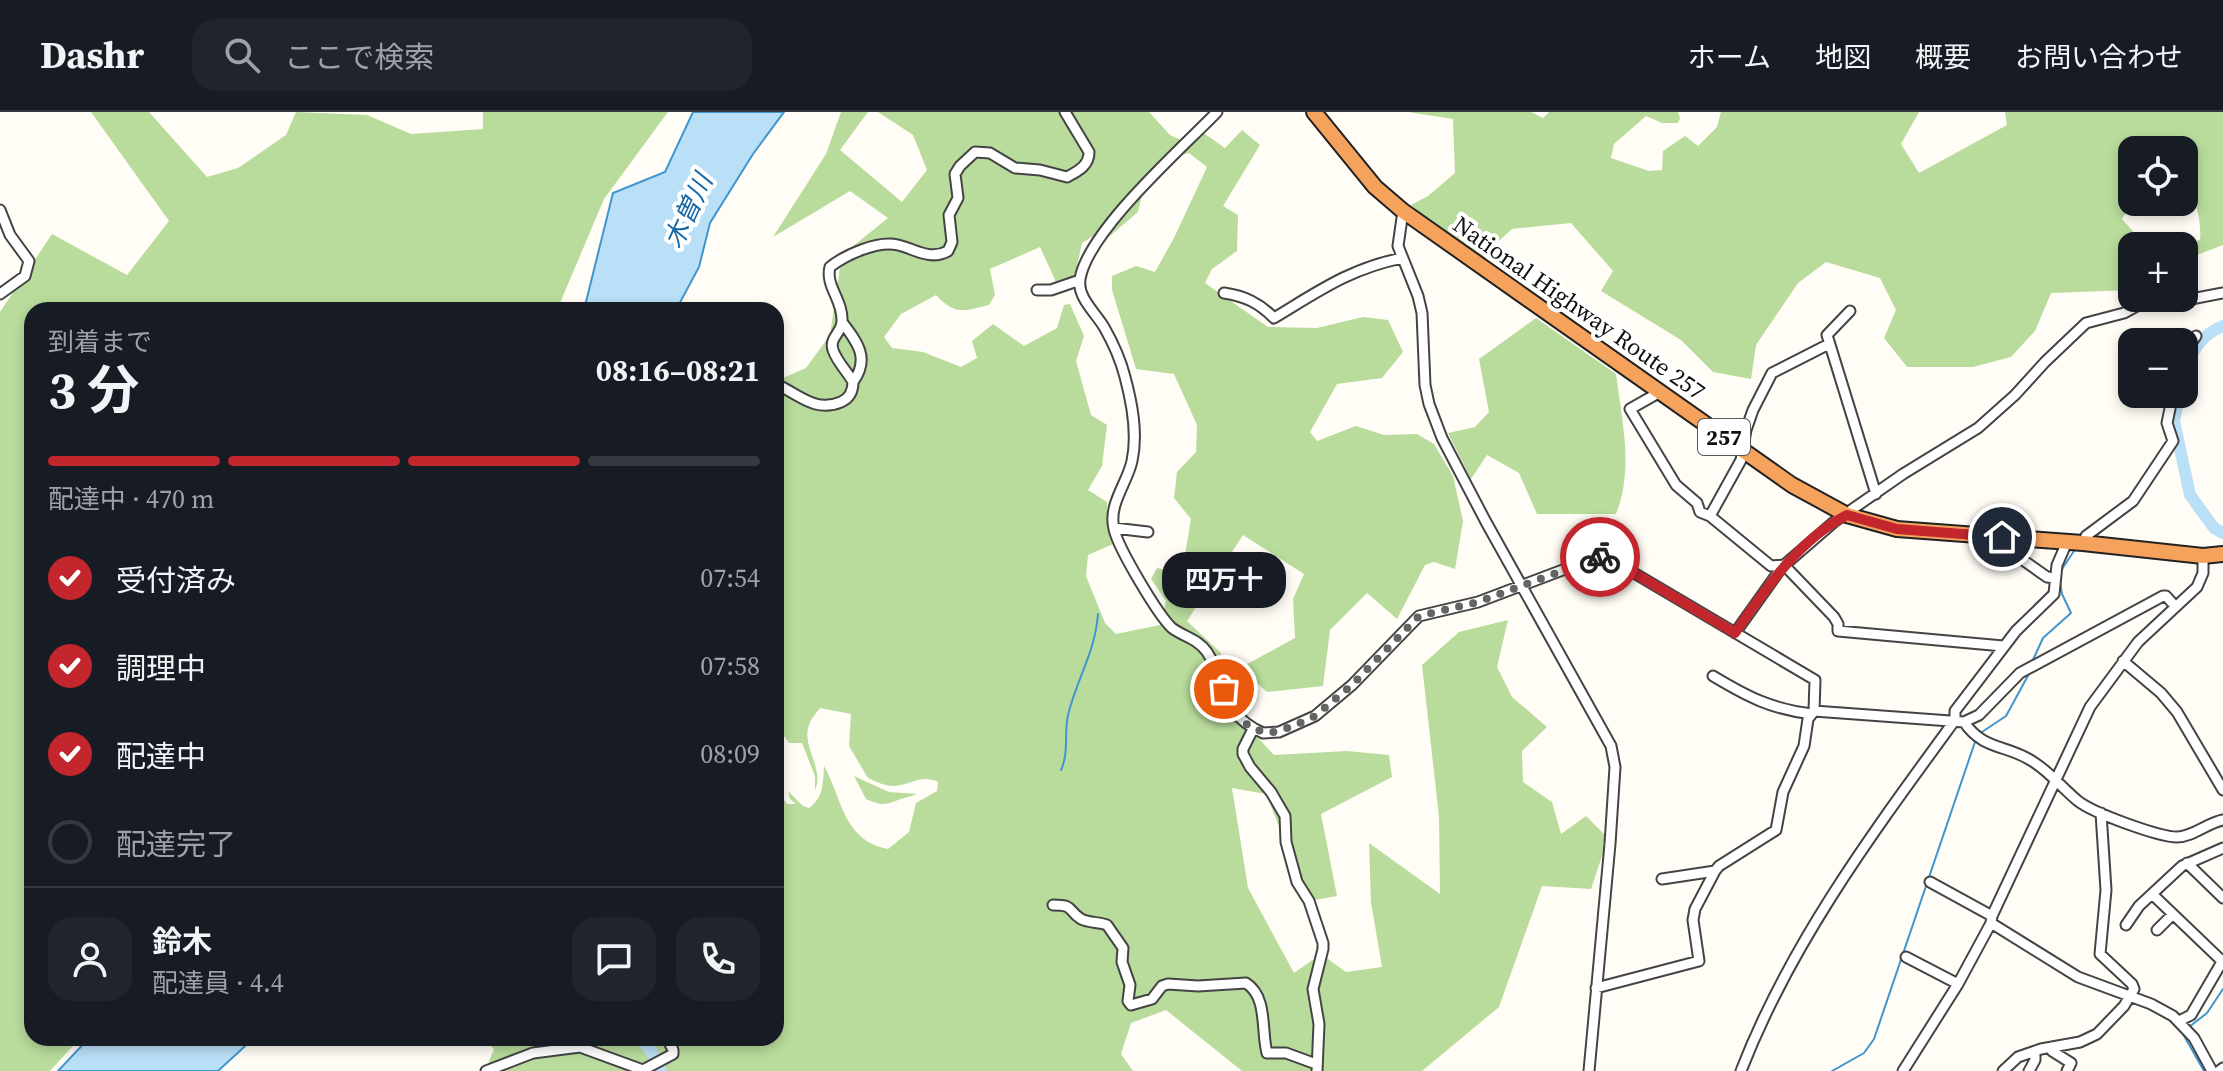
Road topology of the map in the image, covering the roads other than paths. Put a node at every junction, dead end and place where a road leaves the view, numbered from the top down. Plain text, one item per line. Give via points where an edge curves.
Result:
1 (1065, 112) edge
2 (1217, 112) edge
3 (1314, 112) edge
4 (0, 210) edge
5 (1403, 211) junction
6 (1402, 258) junction
7 (1080, 280) junction
8 (1037, 290) dead end
9 (1224, 293) dead end
10 (2223, 293) edge
11 (0, 294) edge
12 (1850, 311) dead end
13 (842, 322) junction
14 (1829, 344) junction
15 (853, 382) junction
16 (784, 389) edge
17 (1660, 392) junction
18 (2170, 408) edge
19 (1744, 451) junction
20 (1876, 494) junction
21 (1847, 515) junction
22 (1710, 516) junction
23 (1114, 528) junction
24 (1148, 532) dead end
25 (2002, 537) junction
26 (2067, 542) junction
27 (2083, 543) junction
28 (2223, 554) edge
29 (2203, 556) junction
30 (1784, 565) junction
31 (2055, 578) junction
32 (1522, 587) junction
33 (2175, 606) junction
34 (1735, 633) junction
35 (2003, 646) junction
36 (2123, 661) junction
37 (1713, 676) dead end
38 (1813, 712) junction
39 (1960, 721) junction
40 (1253, 729) junction
41 (2056, 780) junction
42 (2223, 790) edge
43 (2101, 813) junction
44 (2223, 820) edge
45 (2223, 848) edge
46 (2187, 863) junction
47 (1715, 871) junction
48 (1662, 879) dead end
49 (1930, 882) dead end
50 (2152, 894) junction
51 (2223, 898) edge
52 (1053, 905) dead end
53 (2173, 914) junction
54 (1992, 920) junction
55 (2126, 925) dead end
56 (2157, 930) dead end
57 (1906, 957) dead end
58 (2223, 961) edge
59 (1958, 984) junction
60 (1596, 988) junction
61 (2131, 997) junction
62 (2179, 1021) junction
63 (671, 1046) edge
64 (2051, 1047) junction
65 (2035, 1053) junction
66 (1316, 1067) edge
67 (646, 1069) edge
68 (486, 1071) edge
69 (1589, 1071) edge
70 (1741, 1071) edge
71 (1903, 1071) edge
72 (2003, 1071) edge
73 (2029, 1071) edge
74 (2067, 1071) edge
75 (2212, 1071) edge

1 - 13 street via 1089,152 1080,170 1067,177 1015,168 990,153 975,152 955,174 958,198 949,215 948,251 934,255 894,244 879,246 830,267
2 - 7 street via 1112,221 1094,245
3 - 5 highway, National Highway Route 257 / 257 via 1375,187
4 - 11 street via 29,267
5 - 6 street via 1398,246
5 - 17 highway, National Highway Route 257 / 257
6 - 9 street via 1342,276 1274,318 1261,305
6 - 32 street via 1422,313 1429,404
7 - 8 street
7 - 23 street via 1124,370 1130,395 1132,461 1114,504
10 - 20 street via 2144,302 2086,323 1978,428
12 - 14 street via 1832,327
13 - 15 street via 862,359 862,370
13 - 15 street via 832,345
14 - 19 street via 1772,373 1753,410
14 - 20 street
15 - 16 street via 846,400 820,406
17 - 19 highway, National Highway Route 257 / 257
17 - 22 street via 1630,409 1676,485
18 - 27 street via 2167,423 2173,441 2133,501
19 - 21 highway, National Highway Route 257 / 257 via 1813,499
19 - 22 street
20 - 21 street
21 - 25 highway, National Highway Route 257 / 257 via 1897,529
21 - 30 street
22 - 30 street via 1771,566
23 - 24 street
23 - 40 street via 1126,558 1172,628 1205,649 1231,709
25 - 26 highway, National Highway Route 257 / 257
25 - 31 street via 2003,546
26 - 27 highway, National Highway Route 257 / 257
26 - 31 street
27 - 29 highway, National Highway Route 257 / 257
28 - 29 highway, National Highway Route 257 / 257
29 - 33 street via 2201,580
30 - 34 street
30 - 35 street via 1834,617 1838,631
31 - 35 street via 2054,594
32 - 34 street via 1604,557
32 - 40 street via 1419,616 1315,716 1279,732
32 - 60 street via 1611,746 1615,767
33 - 36 street
33 - 39 street via 2163,596 2018,675 1979,715
34 - 38 street via 1815,680
35 - 39 street via 1955,711
36 - 41 street via 2090,707
36 - 42 street via 2177,712
37 - 38 street via 1781,711
38 - 39 street
38 - 47 street via 1783,792 1776,830
39 - 41 street via 1989,745 2029,758
39 - 70 street via 1867,844 1797,951
40 - 66 street via 1243,754 1285,816 1297,882 1323,943 1313,989 1319,1024
41 - 43 street via 2076,800
41 - 54 street
43 - 44 street via 2175,837
43 - 61 street via 2106,890 2100,954 2134,986
45 - 46 street
46 - 50 street
46 - 51 street
47 - 48 street
47 - 60 street via 1693,920 1699,961
49 - 54 street
50 - 53 street
50 - 55 street
52 - 66 street via 1107,925 1123,948 1131,1005 1152,999 1168,984 1246,983 1260,1002 1267,1053 1286,1053
53 - 56 street
53 - 58 street
54 - 59 street
54 - 61 street via 2078,977
57 - 59 street
58 - 62 street via 2191,1015
59 - 71 street
60 - 69 street
61 - 62 street
61 - 64 street via 2097,1034
62 - 75 street
63 - 67 street via 673,1054
64 - 65 street
64 - 74 street via 2071,1063
65 - 72 street via 2018,1057
65 - 73 street
67 - 68 street via 580,1047 533,1053

